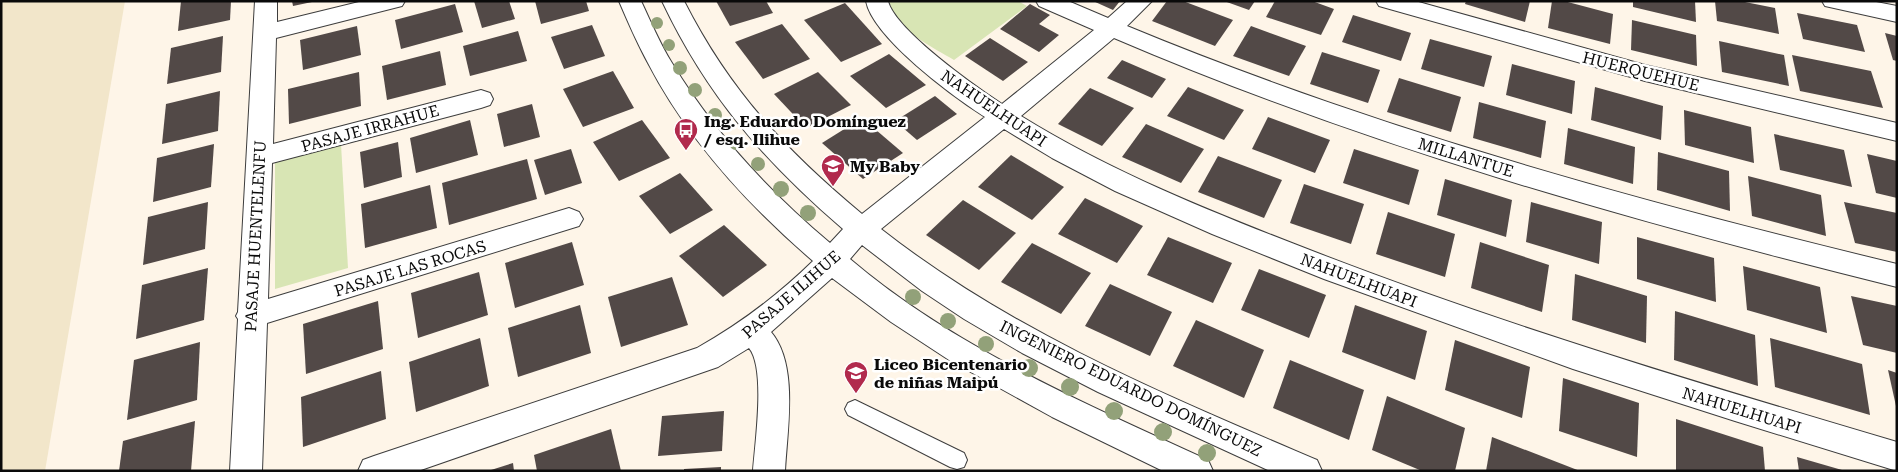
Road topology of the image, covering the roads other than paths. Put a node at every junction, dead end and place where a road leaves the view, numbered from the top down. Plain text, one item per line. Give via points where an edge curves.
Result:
1 (266, 1) edge
2 (394, 1) edge
3 (630, 1) edge
4 (672, 1) edge
5 (877, 1) edge
6 (1047, 1) edge
7 (1141, 1) edge
8 (1387, 1) edge
9 (1833, 1) edge
10 (1897, 14) edge
11 (1111, 29) junction
12 (264, 33) junction
13 (481, 99) dead end
14 (1004, 117) junction
15 (1897, 132) edge
16 (260, 157) junction
17 (569, 219) dead end
18 (861, 229) junction
19 (831, 261) junction
20 (1897, 276) edge
21 (251, 316) junction
22 (752, 331) junction
23 (855, 409) dead end
24 (1897, 457) edge
25 (956, 460) dead end
26 (246, 471) edge
27 (374, 471) edge
28 (769, 471) edge
29 (1197, 471) edge
30 (1306, 471) edge

1 - 12 street, PASAJE HUENTELENFU
2 - 12 street
3 - 19 street via 658,62 704,131 759,195
4 - 18 street, INGENIERO EDUARDO DOMÍNGUEZ via 716,81 746,119 791,167
5 - 14 street, NAHUELHUAPI via 883,15 923,58
6 - 11 street, MILLANTUE
7 - 11 street, PASAJE ILIHUE
8 - 15 street, HUERQUEHUE via 1636,70
9 - 10 street
11 - 14 street, PASAJE ILIHUE
11 - 20 street, MILLANTUE via 1355,121 1482,162 1676,219
12 - 16 street, PASAJE HUENTELENFU
13 - 16 street, PASAJE IRRAHUE
14 - 18 street, PASAJE ILIHUE
14 - 24 street, NAHUELHUAPI via 1113,178 1222,226 1386,291 1564,354
16 - 21 street, PASAJE HUENTELENFU
17 - 21 street, PASAJE LAS ROCAS
18 - 19 street, PASAJE ILIHUE
18 - 30 street, INGENIERO EDUARDO DOMÍNGUEZ via 954,297 1020,337 1199,424
19 - 22 street, PASAJE ILIHUE
19 - 29 street via 978,362 1066,409
21 - 26 street, PASAJE HUENTELENFU
22 - 27 street, PASAJE ILIHUE via 707,358
22 - 28 street via 765,347 772,379
23 - 25 lane

